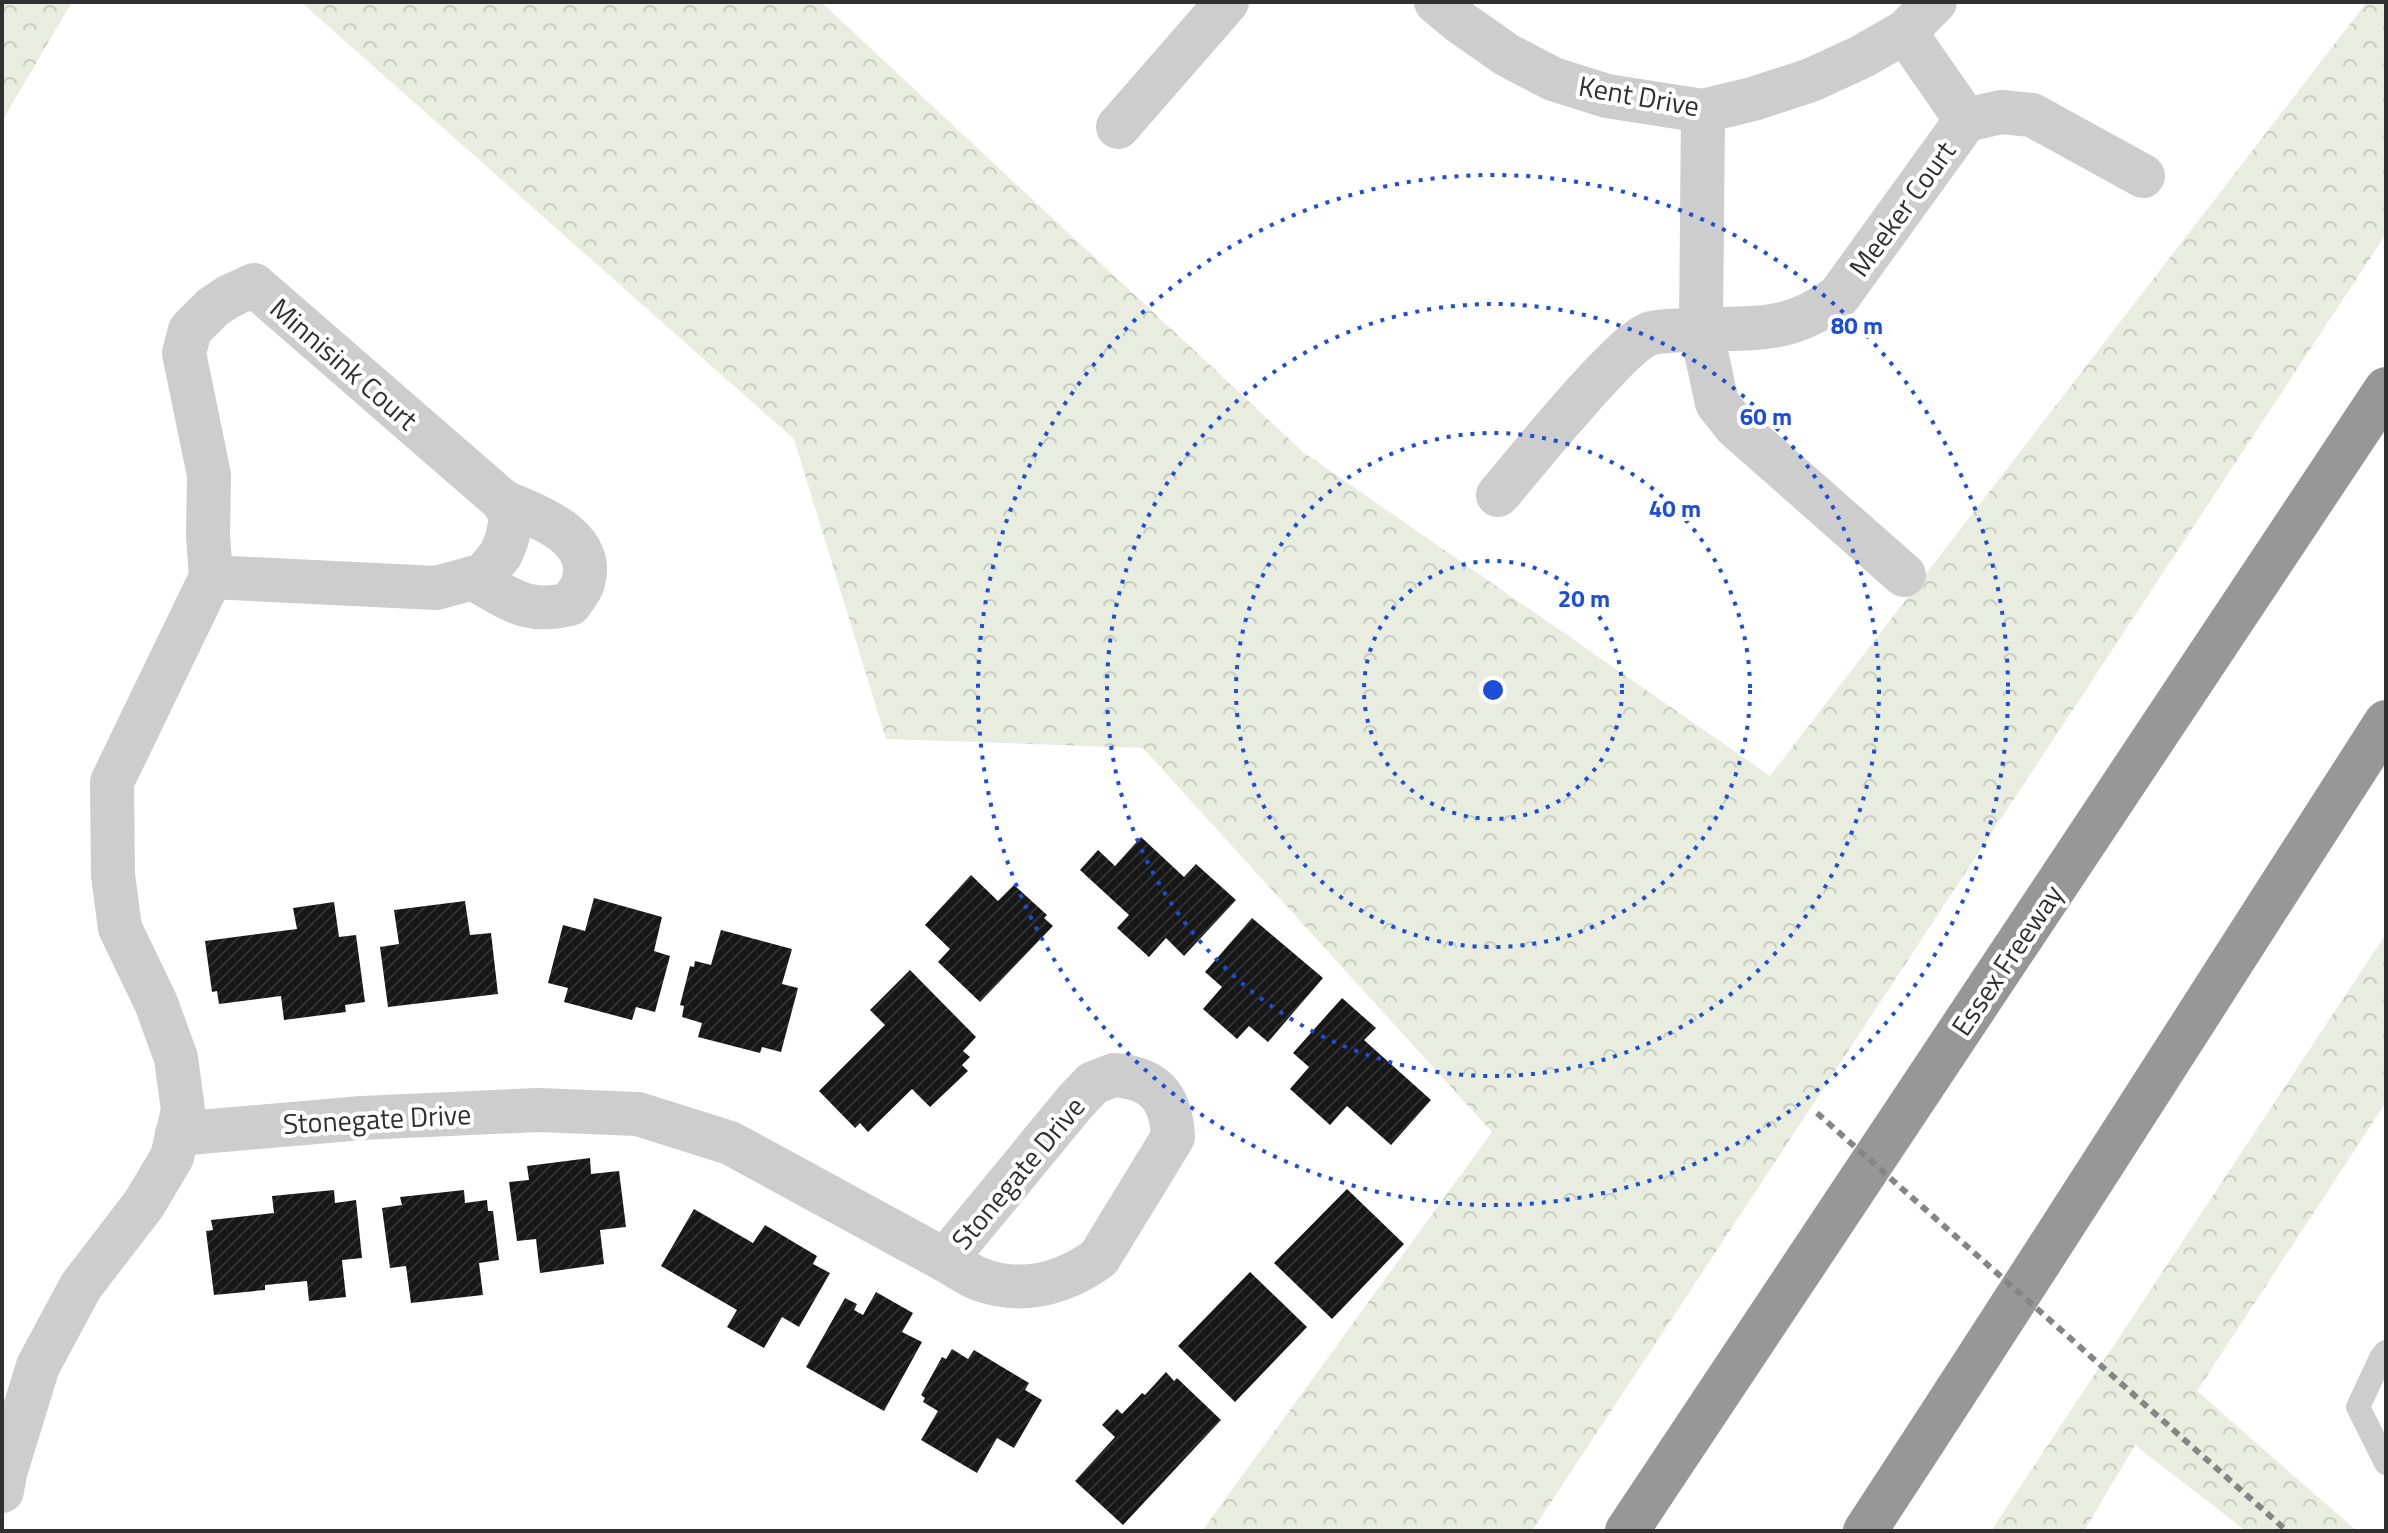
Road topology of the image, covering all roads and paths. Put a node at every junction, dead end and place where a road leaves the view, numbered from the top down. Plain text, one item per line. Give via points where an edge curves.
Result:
1 (1227, 2) edge
2 (1436, 2) edge
3 (1920, 17) edge
4 (1703, 111) junction
5 (1966, 120) junction
6 (1118, 127) dead end
7 (2143, 176) dead end
8 (1701, 329) junction
9 (2386, 389) edge
10 (1498, 495) dead end
11 (502, 501) junction
12 (1904, 575) dead end
13 (211, 577) junction
14 (472, 578) junction
15 (2386, 722) edge
16 (177, 1134) junction
17 (945, 1260) junction
18 (2386, 1352) edge
19 (2386, 1463) edge
20 (2, 1491) edge
21 (1627, 1531) edge
22 (1865, 1531) edge

1 - 6 street
2 - 4 street, Kent Drive via 1507,55 1553,79 1607,96
3 - 4 street, Kent Drive via 1861,57 1811,80
3 - 5 street, Meeker Court
4 - 8 street
5 - 7 street, Meeker Court via 2001,112 2032,115
5 - 8 street, Meeker Court via 1839,296 1793,323
8 - 10 street, Meeker Court via 1649,333 1621,354
8 - 12 street via 1717,403 1736,427
9 - 21 highway, Essex Freeway
11 - 13 street, Minnisink Court via 254,285 213,307 190,330 184,353 209,475
11 - 14 street via 511,519 507,539 484,575
11 - 14 street, Minnisink Court via 576,542 586,563 583,585 570,604 548,610 523,606
13 - 14 street via 436,588
13 - 16 street, Minnisink Court via 112,782 113,875 120,928 176,1058 183,1110
15 - 22 highway
16 - 17 street, Stonegate Drive via 538,1110 638,1114 730,1143
16 - 20 street via 165,1169 81,1286 38,1366
17 - 17 street, Stonegate Drive via 979,1279 1013,1287 1048,1285 1099,1258 1173,1137 1172,1115 1159,1091 1136,1077 1114,1075 1093,1083
18 - 19 lane via 2358,1407

